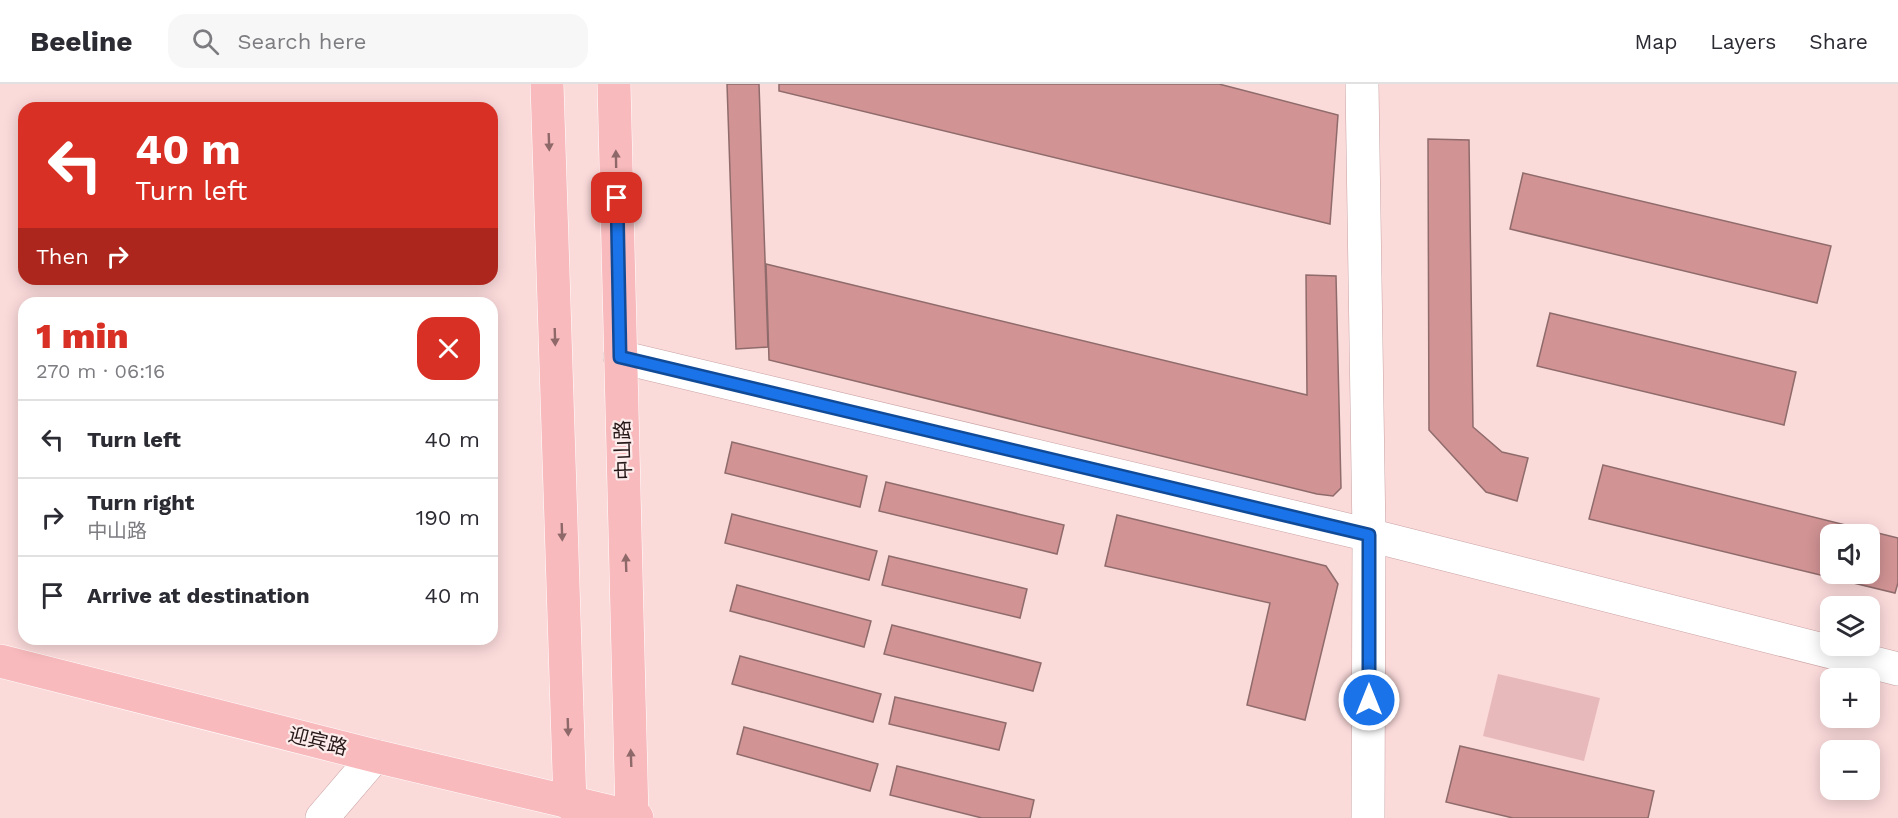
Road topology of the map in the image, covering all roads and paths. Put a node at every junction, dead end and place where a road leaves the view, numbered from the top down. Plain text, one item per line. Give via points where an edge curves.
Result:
1 (547, 84) edge
2 (614, 84) edge
3 (1362, 84) edge
4 (620, 357) junction
5 (1369, 535) junction
6 (0, 661) edge
7 (1898, 669) edge
8 (375, 756) junction
9 (570, 804) junction
10 (634, 817) edge
11 (322, 818) edge
12 (1368, 818) edge

1 -> 9 main road
4 -> 2 main road, 中山路
3 - 5 street
4 - 5 street
10 -> 4 main road, 中山路
5 - 7 street
5 - 12 street
6 - 8 main road, 迎宾路
8 - 9 main road, 迎宾路
8 - 11 street
9 - 10 main road, 迎宾路

